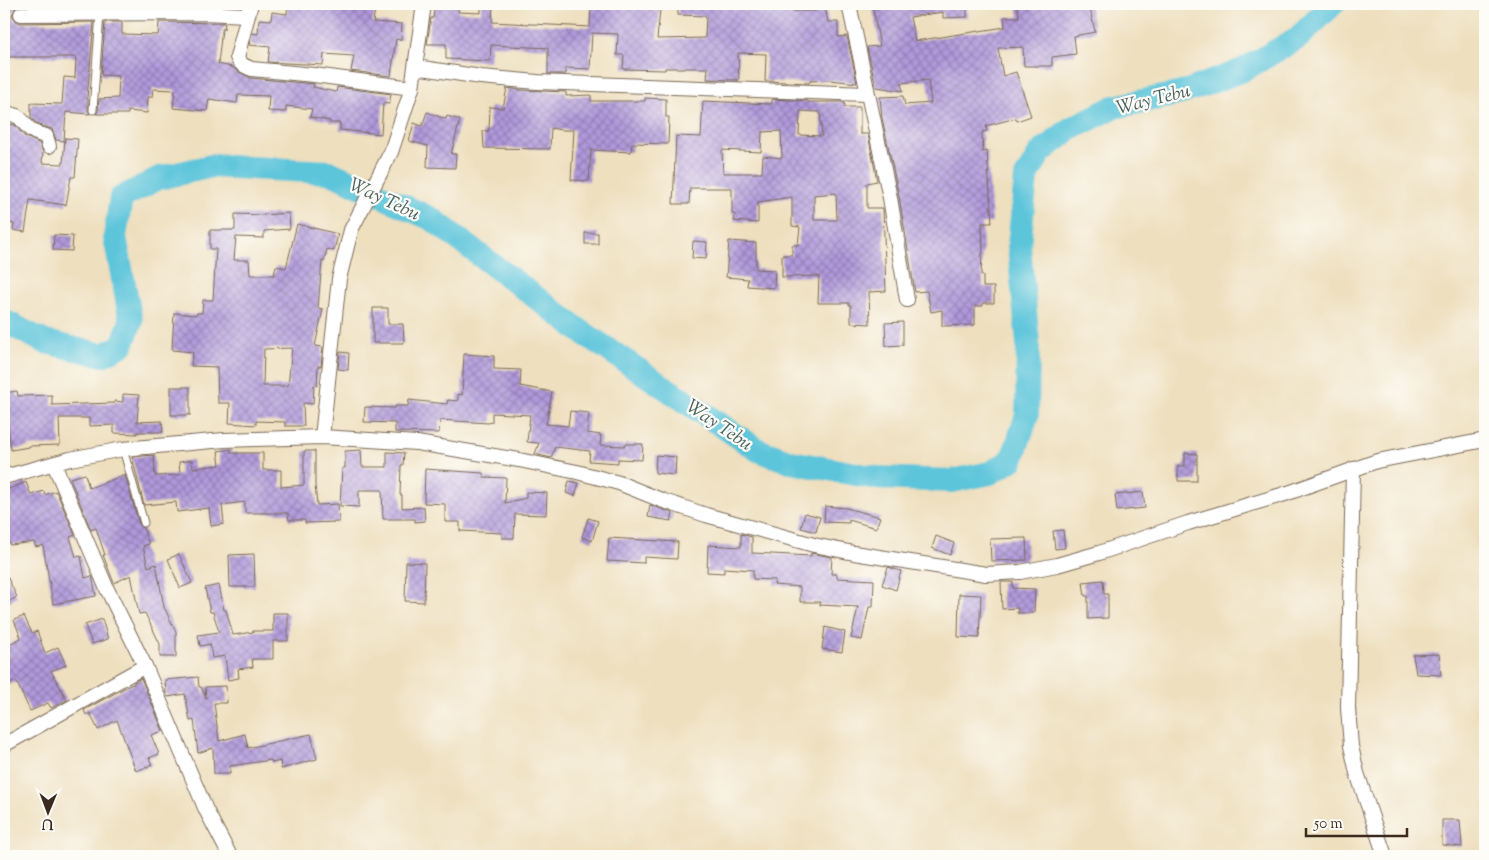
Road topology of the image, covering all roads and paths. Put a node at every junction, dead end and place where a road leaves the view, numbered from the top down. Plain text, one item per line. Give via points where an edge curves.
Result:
1 (424, 4) edge
2 (849, 4) edge
3 (249, 10) edge
4 (21, 14) dead end
5 (100, 14) junction
6 (416, 67) junction
7 (412, 88) junction
8 (868, 94) junction
9 (93, 110) dead end
10 (4, 113) edge
11 (50, 146) dead end
12 (907, 300) dead end
13 (322, 437) junction
14 (1485, 440) edge
15 (123, 449) junction
16 (54, 464) junction
17 (1353, 470) junction
18 (4, 477) edge
19 (144, 523) dead end
20 (145, 666) junction
21 (4, 746) edge
22 (230, 856) edge
23 (1385, 856) edge

1 - 6 street
2 - 8 street
3 - 5 street
3 - 7 street via 237,57 239,63 252,70
4 - 5 street
5 - 9 lane
6 - 7 street
6 - 8 street via 538,82
7 - 13 street via 390,152 351,230 339,279
8 - 12 street
10 - 11 street via 24,120 33,132 46,136
13 - 15 street via 224,440
13 - 17 street via 417,443 519,460 619,483 706,515 814,545 986,574 1020,572 1074,560
14 - 17 street via 1378,461
15 - 16 street
15 - 19 lane
16 - 18 street
16 - 20 street via 107,589
17 - 23 street via 1348,708 1351,746
20 - 21 street
20 - 22 street via 206,810

